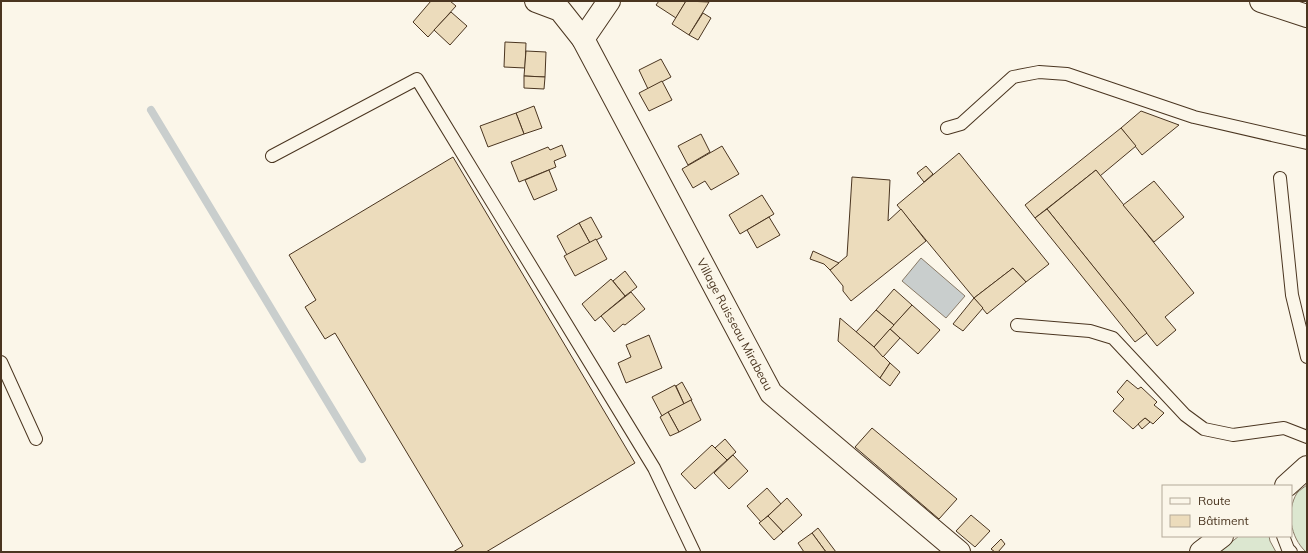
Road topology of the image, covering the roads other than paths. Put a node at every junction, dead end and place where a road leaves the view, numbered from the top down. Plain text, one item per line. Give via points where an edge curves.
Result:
1 (536, 1) edge
2 (609, 1) edge
3 (1261, 1) edge
4 (1307, 16) edge
5 (583, 39) junction
6 (947, 128) dead end
7 (1307, 143) edge
8 (272, 156) dead end
9 (1280, 178) dead end
10 (1017, 325) dead end
11 (1307, 357) edge
12 (1, 362) edge
13 (1307, 437) edge
14 (36, 439) dead end
15 (1307, 468) edge
16 (1287, 485) edge
17 (1221, 537) edge
18 (1283, 537) edge
19 (694, 552) edge
20 (959, 552) edge
21 (1201, 552) edge
22 (1291, 552) edge

1 - 5 main road, Village Ruisseau Mirabeau via 560,10
2 - 5 main road
3 - 4 main road
5 - 20 main road, Village Ruisseau Mirabeau via 771,393
6 - 7 lane via 961,124 1013,77 1039,72 1067,74 1194,117
8 - 19 lane via 417,79 654,468
9 - 11 lane via 1292,295
10 - 13 lane via 1090,331 1113,338 1185,415 1204,429 1233,435 1284,428
12 - 14 lane
15 - 16 main road
17 - 21 main road
18 - 22 lane

